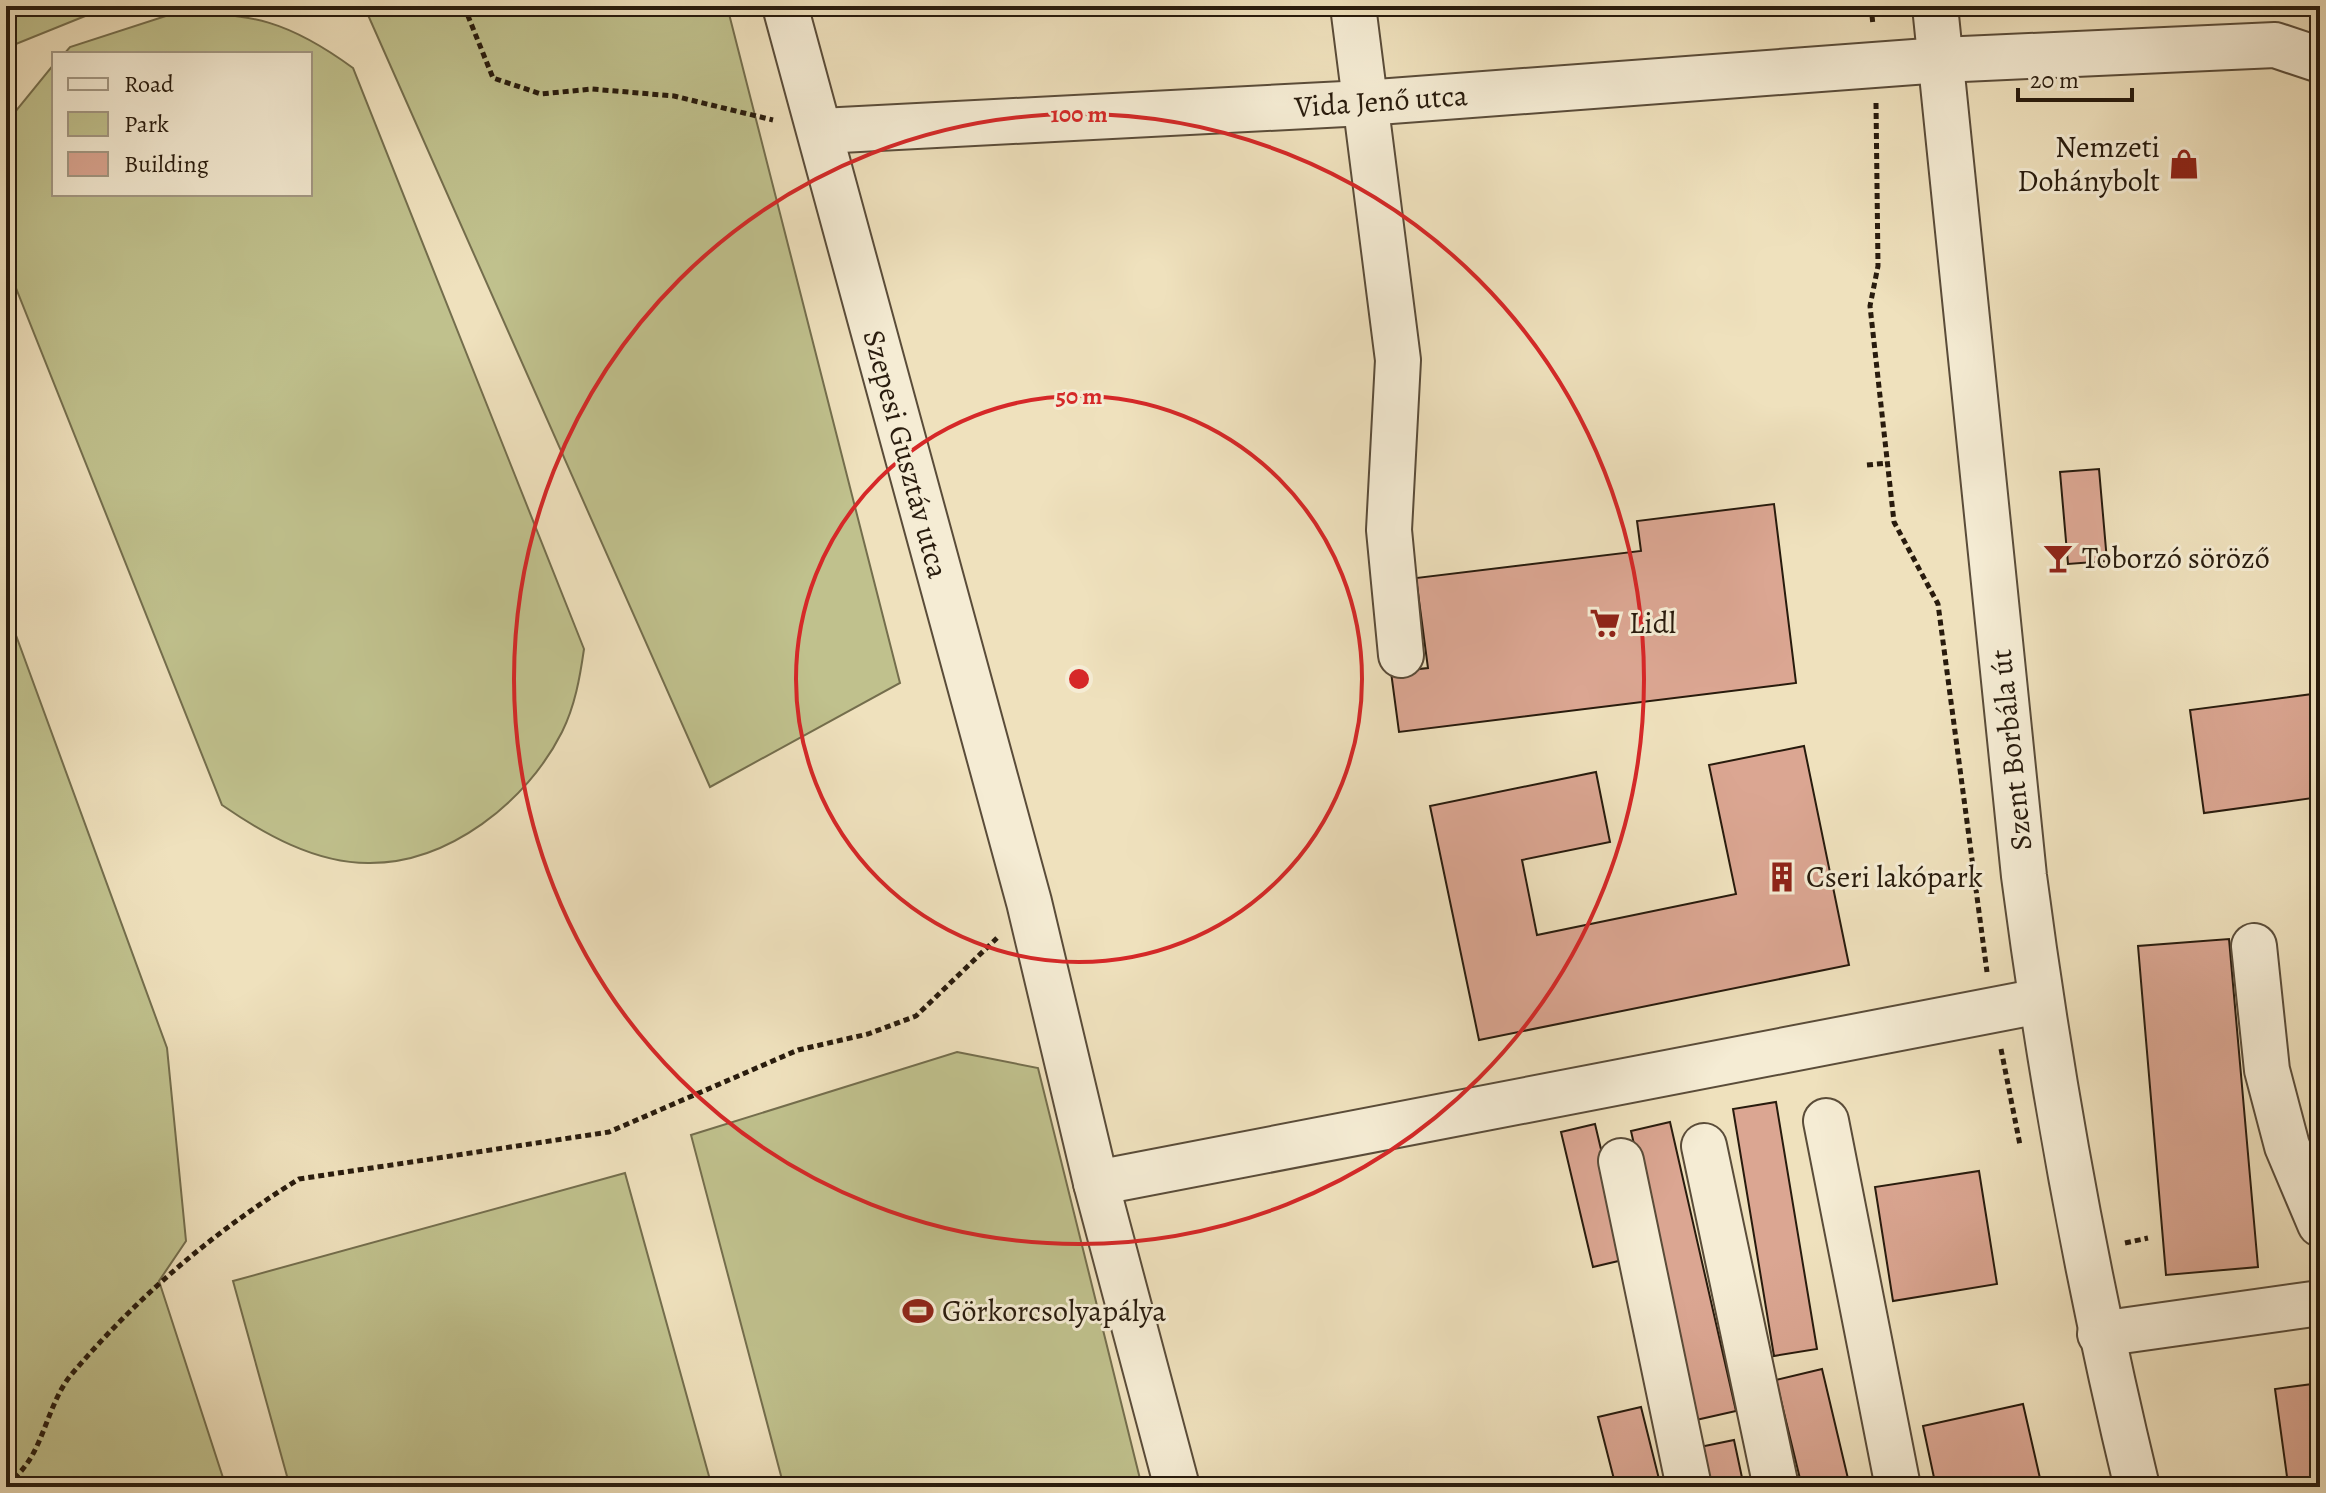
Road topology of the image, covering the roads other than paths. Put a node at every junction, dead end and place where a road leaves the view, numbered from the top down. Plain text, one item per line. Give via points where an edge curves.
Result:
1 (785, 6) edge
2 (1353, 6) edge
3 (1935, 6) edge
4 (1941, 60) junction
5 (2320, 60) edge
6 (1364, 103) junction
7 (821, 131) junction
8 (1401, 655) dead end
9 (2254, 946) dead end
10 (2040, 1001) junction
11 (1826, 1121) dead end
12 (1704, 1146) dead end
13 (1621, 1161) dead end
14 (1096, 1183) junction
15 (2320, 1224) edge
16 (2320, 1303) edge
17 (2100, 1334) junction
18 (1177, 1487) edge
19 (1689, 1487) edge
20 (1776, 1487) edge
21 (1898, 1487) edge
22 (2137, 1487) edge

1 - 7 street, Szepesi Gusztáv utca
2 - 6 street
3 - 4 street, Szent Borbála út
4 - 5 street, Vida Jenő utca via 2275,45
4 - 6 street, Vida Jenő utca
4 - 10 street, Szent Borbála út
6 - 7 street, Vida Jenő utca
6 - 8 street via 1398,360 1389,530
7 - 14 street, Szepesi Gusztáv utca via 1029,902
9 - 15 street via 2267,1070 2287,1146
10 - 14 street
10 - 17 street, Szent Borbála út
11 - 21 street
12 - 20 street
13 - 19 street
14 - 18 street, Szepesi Gusztáv utca
16 - 17 street
17 - 22 street, Szent Borbála út

